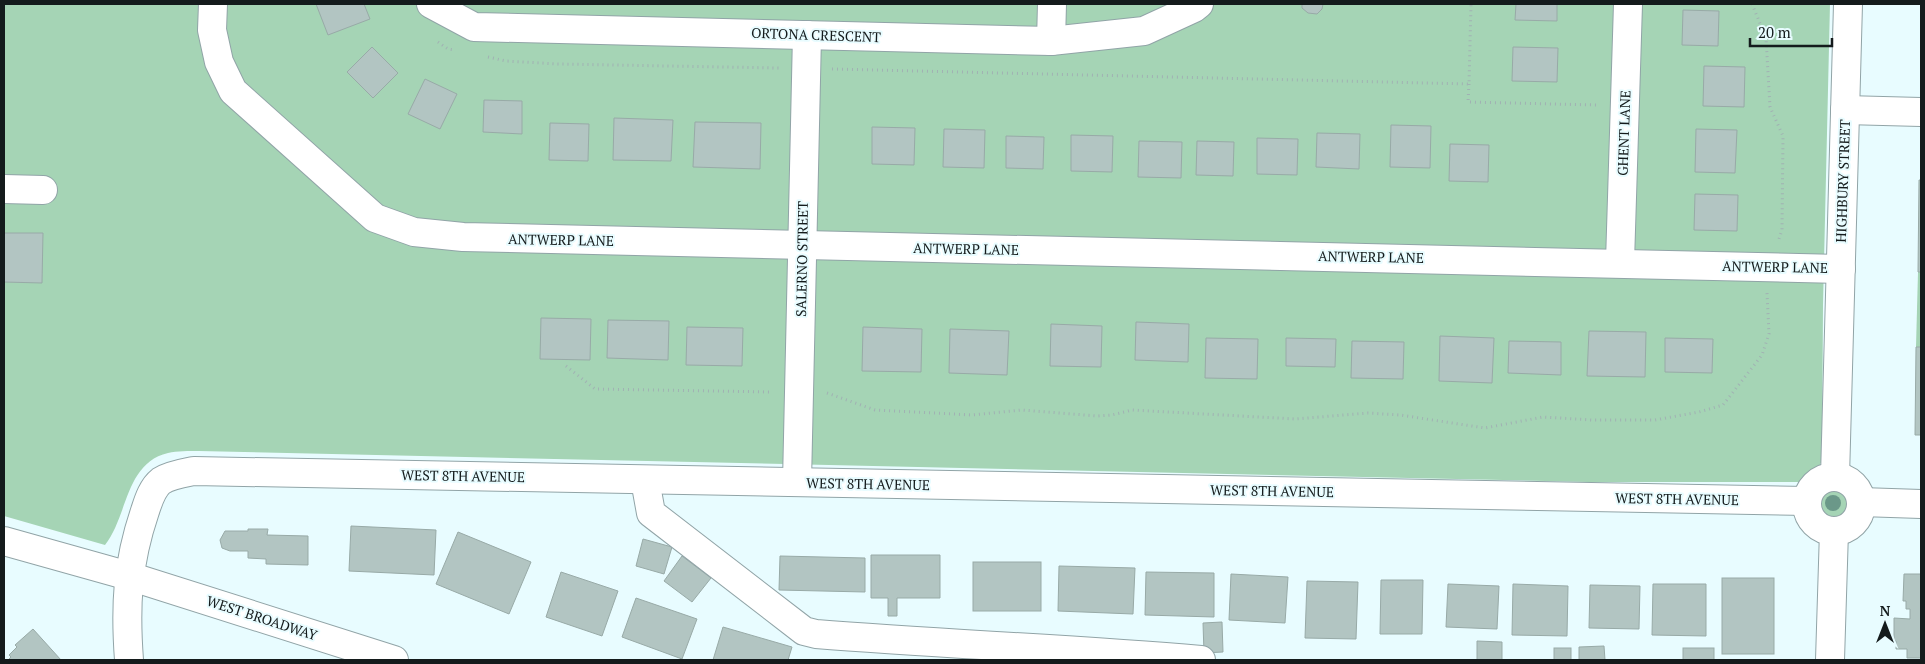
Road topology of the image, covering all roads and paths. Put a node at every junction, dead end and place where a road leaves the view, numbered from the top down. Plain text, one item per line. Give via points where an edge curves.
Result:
1 (213, 4) edge
2 (431, 4) edge
3 (1052, 4) edge
4 (1199, 4) edge
5 (1628, 4) edge
6 (1752, 4) edge
7 (1848, 4) edge
8 (807, 35) junction
9 (1052, 41) junction
10 (1469, 84) dead end
11 (1625, 105) junction
12 (1845, 110) junction
13 (1921, 112) edge
14 (4, 189) edge
15 (43, 190) dead end
16 (802, 246) junction
17 (1620, 262) junction
18 (1768, 267) junction
19 (1841, 268) junction
20 (566, 366) dead end
21 (799, 392) junction
22 (1836, 477) junction
23 (645, 480) junction
24 (797, 482) junction
25 (1807, 502) junction
26 (1861, 502) junction
27 (1921, 504) edge
28 (1834, 530) junction
29 (4, 541) edge
30 (129, 576) junction
31 (129, 660) edge
32 (394, 660) edge
33 (1201, 660) edge
34 (1830, 660) edge

1 - 16 street, ANTWERP LANE via 212,30 219,62 233,92 375,218 414,232 463,237
2 - 8 street, ORTONA CRESCENT via 474,27
3 - 9 street
4 - 9 street, ORTONA CRESCENT via 1144,31
5 - 11 street, GHENT LANE
6 - 18 path via 1766,38 1770,107 1783,136 1782,230
7 - 12 street, HIGHBURY STREET
8 - 9 street, ORTONA CRESCENT
8 - 16 street, SALERNO STREET
10 - 11 path via 1468,102
11 - 17 street, GHENT LANE
12 - 13 street
12 - 19 street, HIGHBURY STREET
14 - 15 street
16 - 17 street, ANTWERP LANE
16 - 21 street, SALERNO STREET
17 - 18 street, ANTWERP LANE
18 - 19 street, ANTWERP LANE
18 - 21 path via 1769,334 1762,355 1723,405 1655,420 1543,417 1485,428 1368,413 1295,419 1132,410 1112,416 1022,410 972,415 874,410 831,393
19 - 22 street, HIGHBURY STREET
20 - 21 path via 595,389
21 - 24 street, SALERNO STREET
22 - 25 street via 1817,483 1811,489
22 - 26 street via 1856,488
23 - 24 street, WEST 8TH AVENUE
23 - 30 street, WEST 8TH AVENUE via 194,471 160,482 150,497 136,537
23 - 33 street via 651,513 804,631
24 - 25 street, WEST 8TH AVENUE
25 - 28 street via 1814,522
26 - 27 street
26 - 28 street via 1854,522
28 - 34 street
29 - 30 street
30 - 31 street, WEST 8TH AVENUE via 126,621
30 - 32 street, WEST BROADWAY

